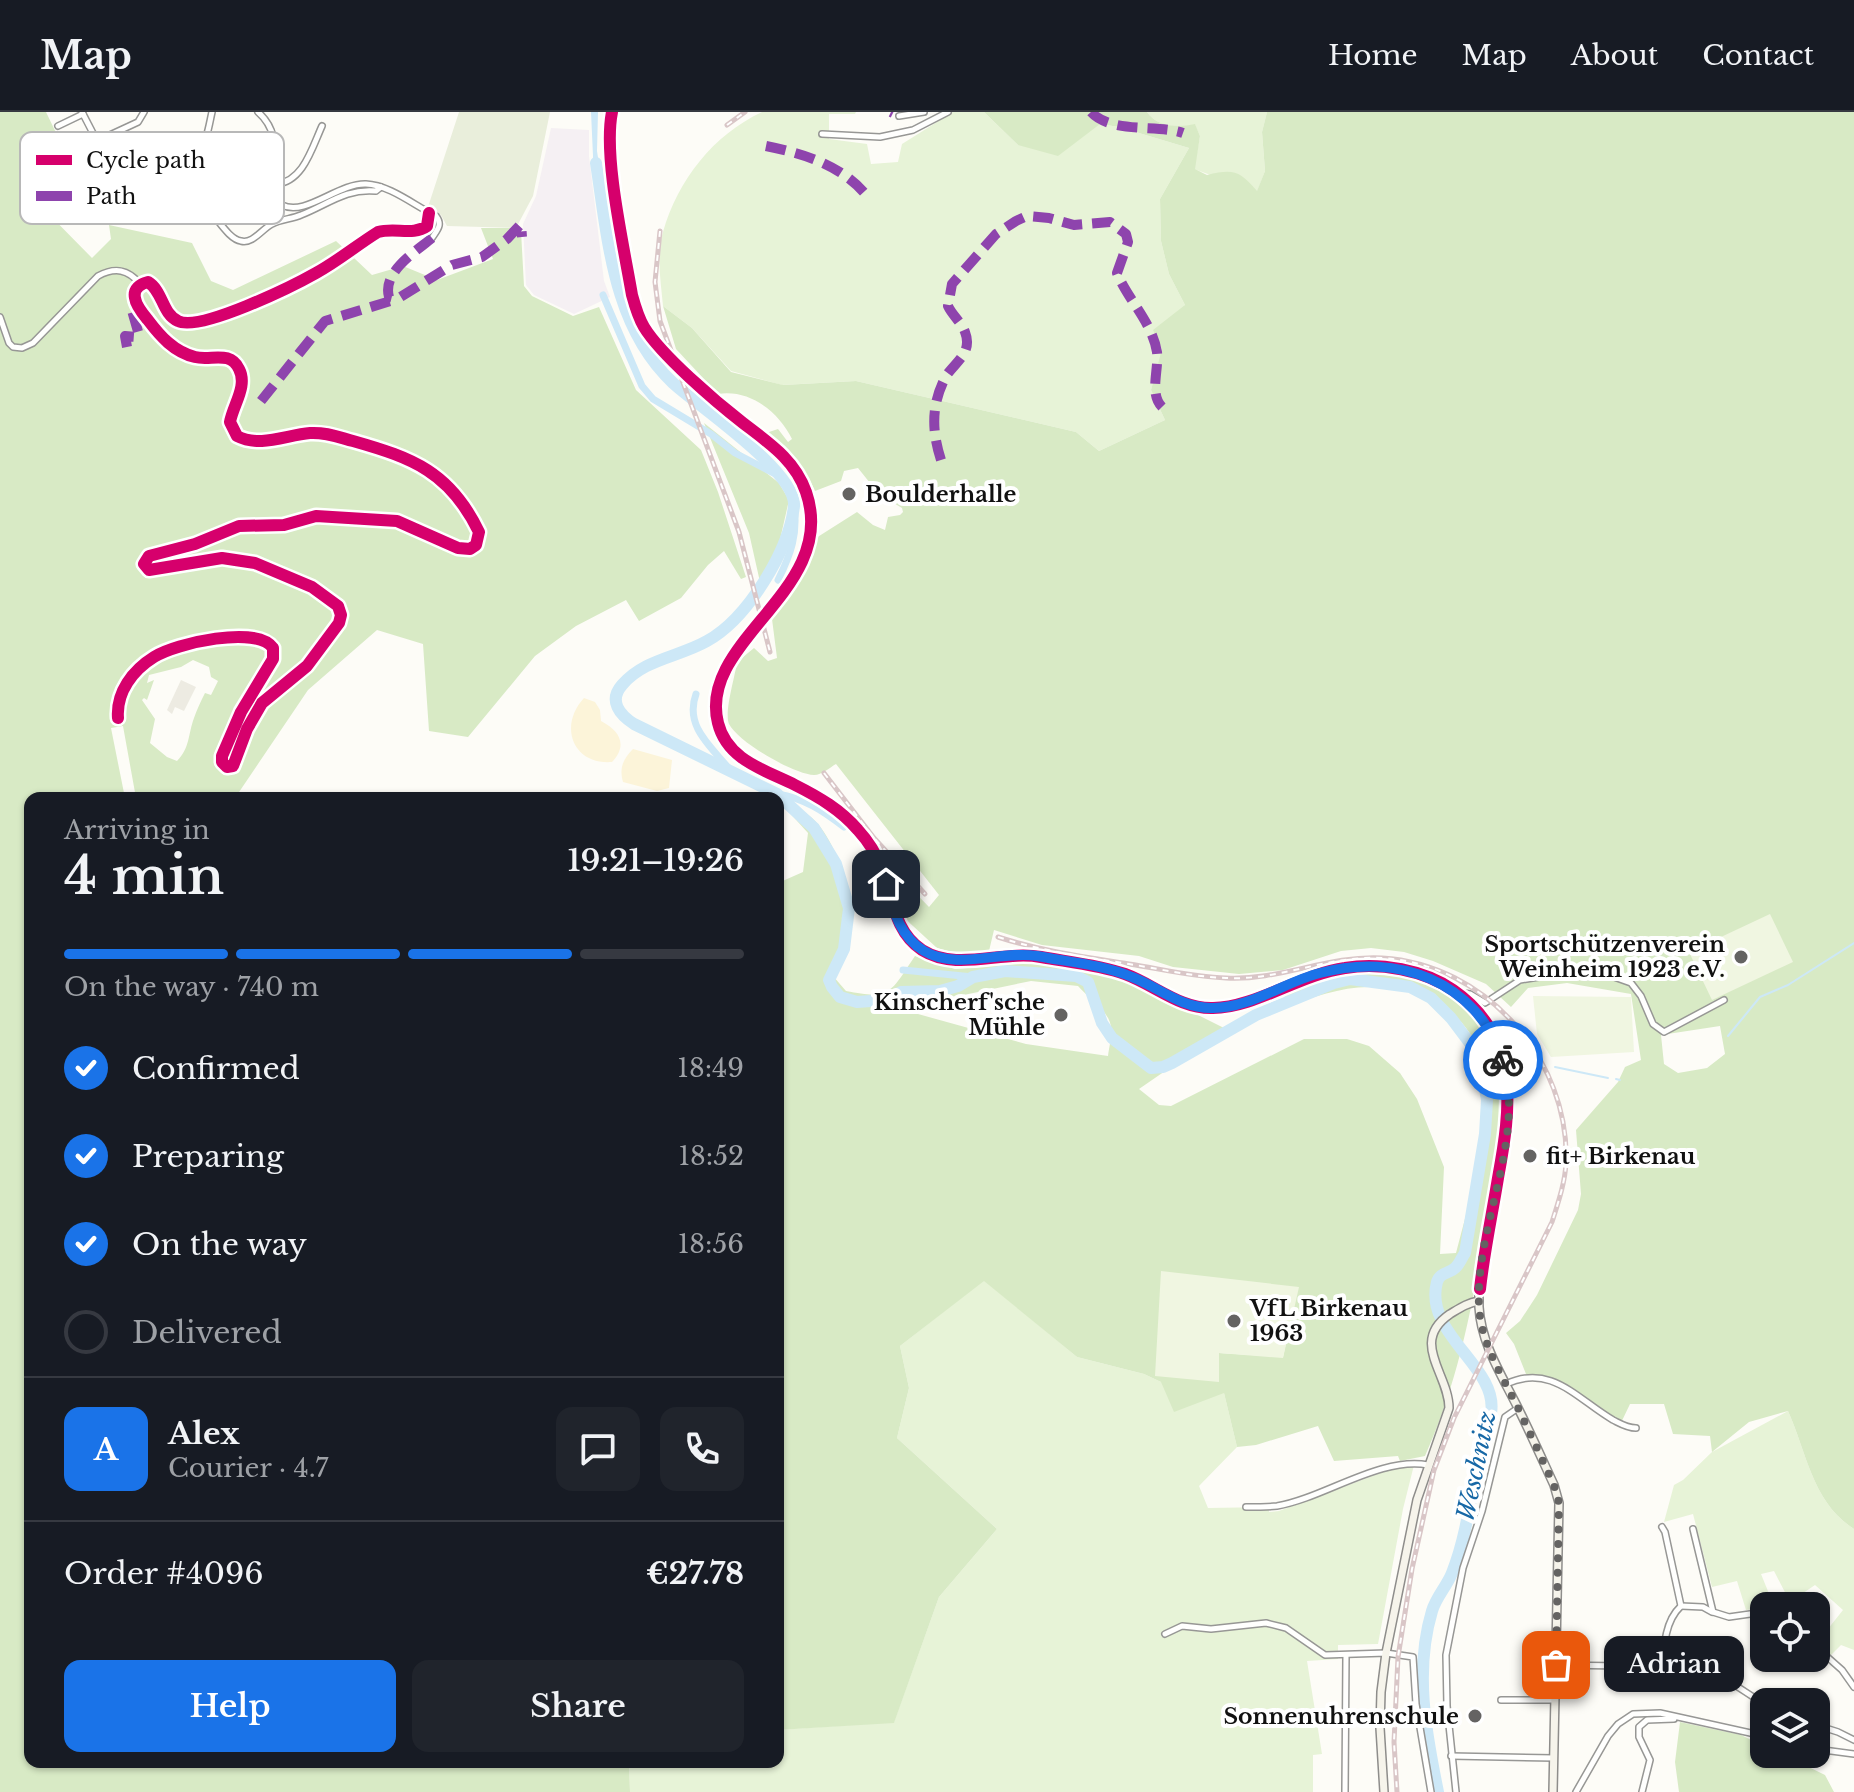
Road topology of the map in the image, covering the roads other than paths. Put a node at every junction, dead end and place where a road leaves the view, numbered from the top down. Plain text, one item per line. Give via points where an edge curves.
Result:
1 (144, 112) edge
2 (212, 112) edge
3 (258, 112) edge
4 (612, 112) edge
5 (924, 112) edge
6 (948, 112) edge
7 (82, 113) edge
8 (899, 116) dead end
9 (58, 126) dead end
10 (322, 126) dead end
11 (92, 132) edge
12 (116, 132) edge
13 (207, 132) edge
14 (273, 132) edge
15 (822, 134) dead end
16 (284, 183) edge
17 (381, 187) junction
18 (284, 206) edge
19 (429, 213) junction
20 (284, 220) edge
21 (222, 224) edge
22 (271, 224) edge
23 (432, 238) dead end
24 (140, 283) junction
25 (0, 317) edge
26 (118, 718) dead end
27 (1456, 992) junction
28 (1724, 1000) dead end
29 (1479, 1301) junction
30 (1480, 1310) junction
31 (1453, 1312) junction
32 (1506, 1384) junction
33 (1518, 1407) junction
34 (1636, 1428) dead end
35 (1428, 1465) junction
36 (1246, 1507) dead end
37 (1662, 1527) dead end
38 (1693, 1529) dead end
39 (1681, 1606) junction
40 (1713, 1612) junction
41 (1750, 1614) edge
42 (1165, 1634) dead end
43 (1386, 1653) junction
44 (1346, 1655) junction
45 (1830, 1659) edge
46 (1556, 1665) junction
47 (1663, 1666) junction
48 (1854, 1687) edge
49 (1750, 1695) edge
50 (1501, 1700) dead end
51 (1556, 1700) junction
52 (1687, 1719) junction
53 (1830, 1729) edge
54 (1750, 1733) edge
55 (1854, 1740) edge
56 (1830, 1752) edge
57 (1854, 1754) edge
58 (1451, 1756) junction
59 (1554, 1758) junction
60 (1345, 1792) edge
61 (1384, 1792) edge
62 (1431, 1792) edge
63 (1456, 1792) edge
64 (1553, 1792) edge
65 (1576, 1792) edge
66 (1642, 1792) edge

1 - 12 street via 138,122
2 - 13 street
3 - 14 street
4 - 27 main road via 616,190 632,295 642,322 662,350 714,399 783,454 800,477 809,503 811,534 804,558 722,678 716,701 718,726 737,755 823,800 856,827 875,854 909,939 946,959 1019,954 1106,969 1189,1005 1210,1008 1231,1006 1347,967 1407,972
5 - 8 street
6 - 15 street via 913,130 880,137
7 - 9 street
7 - 11 street
10 - 16 street via 300,172
17 - 18 street via 352,185 293,209
17 - 19 street
17 - 20 street via 343,195
19 - 23 street via 439,220
19 - 24 street via 421,231 378,232 304,280 206,321 178,321 155,286
21 - 22 street via 242,242
24 - 25 street via 116,269 98,276 22,348 9,343
24 - 26 street via 135,300 165,341 193,357 228,358 237,365 242,381 230,422 237,436 265,441 331,435 416,461 462,505 479,540 464,549 397,521 316,516 284,525 239,526 149,556 144,564 149,570 222,558 255,563 312,587 338,606 341,615 317,655 262,703 233,766 227,767 222,756 273,659 273,648 265,641 201,641 158,654 122,692
27 - 28 street via 1485,1003 1520,980 1551,975 1614,977 1631,983 1653,1024 1664,1032
27 - 29 main road via 1485,1021 1502,1056 1510,1097
29 - 30 main road
29 - 31 main road
30 - 31 main road
30 - 32 main road via 1484,1335
31 - 35 main road via 1436,1329 1432,1343 1449,1408
32 - 33 main road
32 - 34 street via 1522,1376 1570,1388 1590,1407
33 - 46 main road via 1559,1503
33 - 58 street via 1505,1417 1448,1640
35 - 36 street via 1387,1468 1277,1506
35 - 43 main road via 1412,1518
37 - 39 street
38 - 40 street
39 - 40 street
39 - 47 street via 1664,1642
40 - 41 street via 1729,1617
42 - 44 street via 1182,1626 1211,1629 1266,1623 1286,1628 1321,1654
43 - 44 street
43 - 61 main road via 1381,1716
43 - 62 street via 1413,1657
44 - 60 street
45 - 48 street
46 - 47 street
46 - 51 main road
47 - 49 street via 1707,1671
50 - 51 street
51 - 59 main road
52 - 54 street
52 - 65 street via 1640,1712 1626,1718 1608,1736
52 - 66 street via 1647,1720 1639,1727 1650,1760
53 - 55 street
56 - 57 street
58 - 59 street
58 - 63 street
59 - 64 main road

